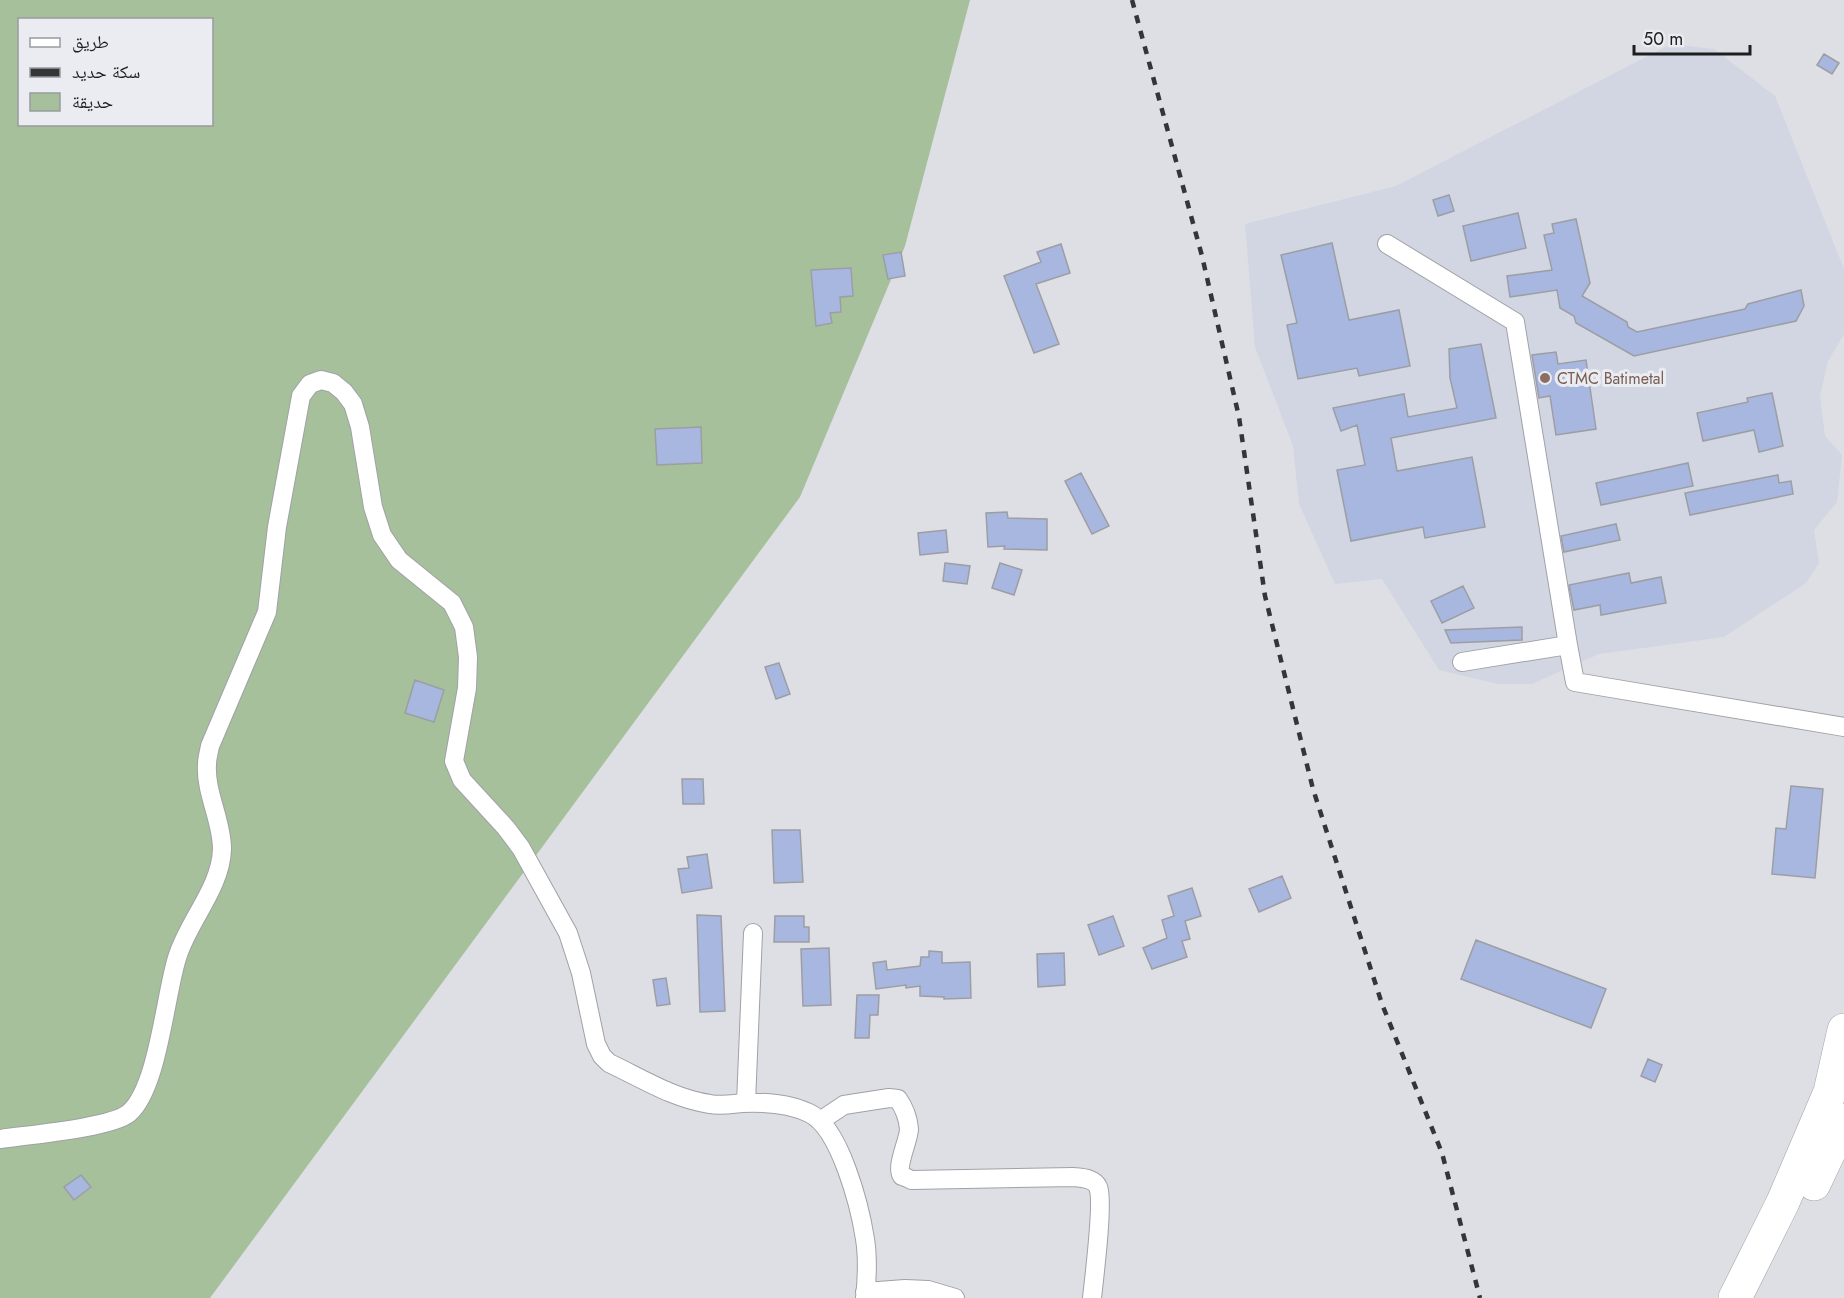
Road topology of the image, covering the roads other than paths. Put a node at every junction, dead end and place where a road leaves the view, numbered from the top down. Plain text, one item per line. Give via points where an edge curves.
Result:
1 (1388, 244) dead end
2 (1568, 645) junction
3 (1462, 662) dead end
4 (1844, 727) edge
5 (753, 933) dead end
6 (1844, 1030) edge
7 (746, 1103) junction
8 (1844, 1119) edge
9 (820, 1121) junction
10 (0, 1139) edge
11 (865, 1295) edge
12 (955, 1298) edge
13 (1092, 1298) edge
14 (1735, 1298) edge
15 (1757, 1298) edge

1 - 2 street via 1515,322
2 - 3 street
2 - 4 street via 1575,682
5 - 7 street
6 - 14 highway via 1830,1092 1783,1202
7 - 9 street via 787,1104
7 - 10 street via 712,1105 682,1098 602,1056 568,933 521,848 462,780 454,761 467,688 464,627 452,603 399,560 382,535 353,404 333,383 321,380 310,384 301,396 277,527 267,612 210,746 207,765 222,851 217,874 176,959 155,1056 142,1092 127,1115 110,1123
8 - 15 highway
9 - 11 street via 846,1161 866,1239
9 - 13 street via 844,1105 898,1099 906,1110 909,1132 901,1173 911,1180 1073,1177 1097,1184 1100,1206
11 - 12 street via 905,1289 928,1290

